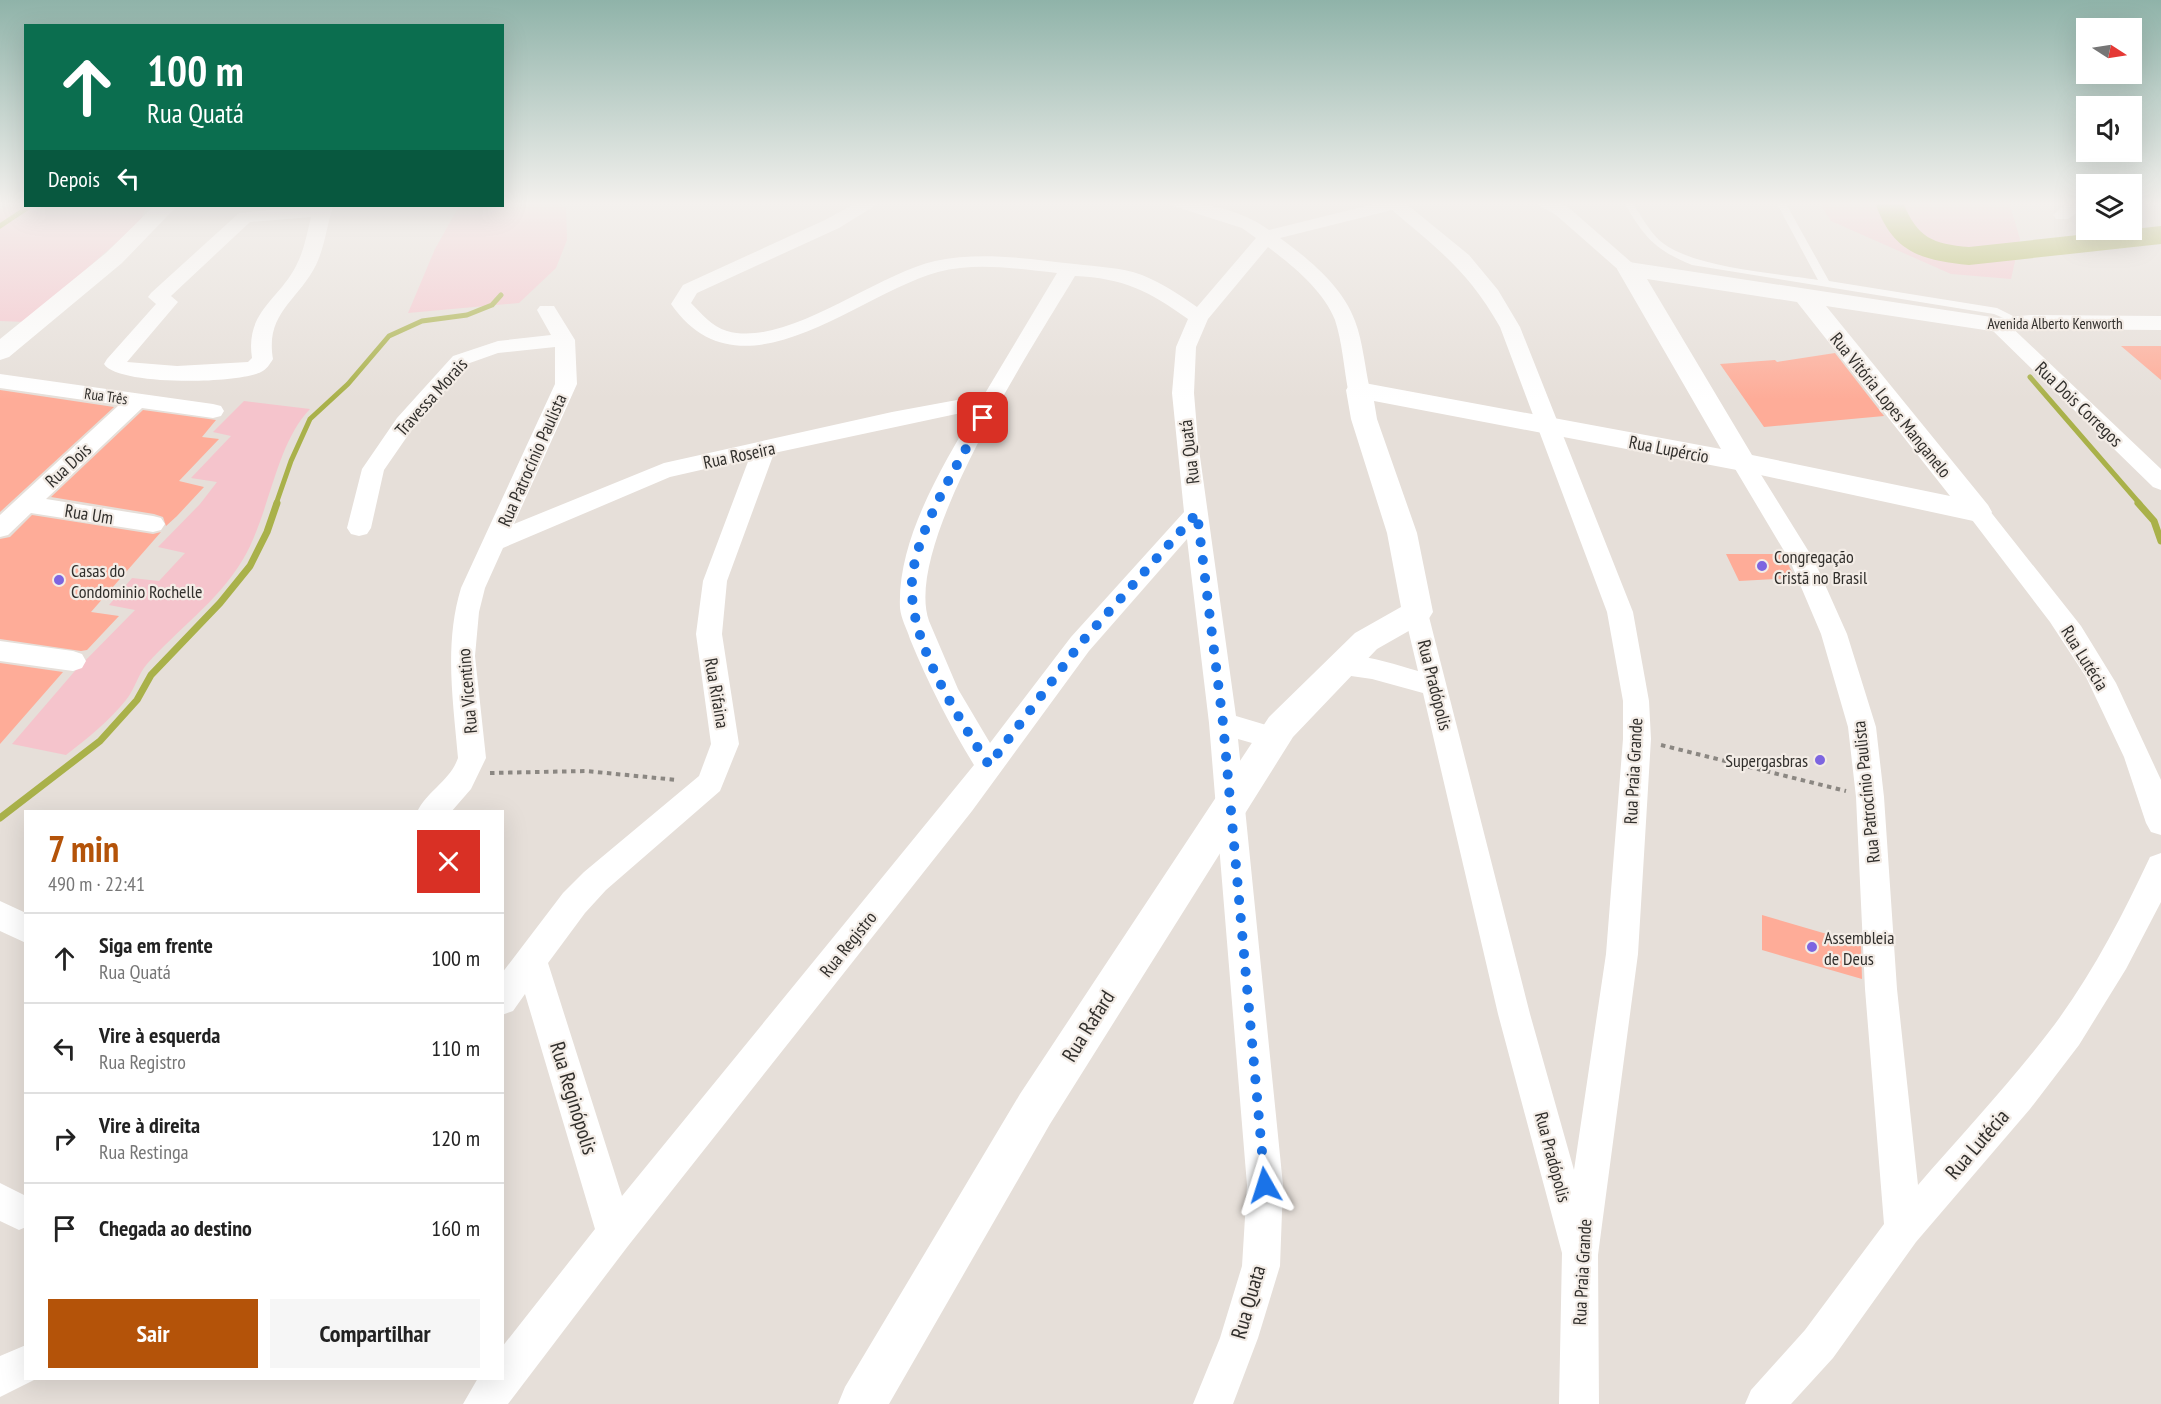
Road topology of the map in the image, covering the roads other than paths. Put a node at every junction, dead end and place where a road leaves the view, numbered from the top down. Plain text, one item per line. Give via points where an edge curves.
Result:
1 (102, 268) edge
2 (190, 268) edge
3 (304, 268) edge
4 (736, 268) edge
5 (936, 268) edge
6 (1055, 268) edge
7 (1241, 268) edge
8 (1302, 268) edge
9 (1469, 268) edge
10 (1716, 268) edge
11 (1807, 268) edge
12 (1069, 269) junction
13 (1629, 269) joint
14 (1816, 291) junction
15 (547, 310) dead end
16 (1199, 317) junction
17 (2022, 323) junction
18 (2161, 323) edge
19 (1998, 325) junction
20 (565, 340) junction
21 (0, 352) edge
22 (0, 381) edge
23 (1359, 390) junction
24 (137, 400) junction
25 (993, 400) junction
26 (213, 411) dead end
27 (1548, 426) junction
28 (764, 450) junction
29 (1742, 462) junction
30 (2161, 482) edge
31 (26, 504) junction
32 (1978, 512) junction
33 (1197, 513) junction
34 (153, 524) dead end
35 (359, 528) dead end
36 (0, 529) edge
37 (495, 542) junction
38 (1417, 612) junction
39 (0, 651) edge
40 (73, 661) dead end
41 (1339, 666) junction
42 (1434, 685) junction
43 (1223, 723) junction
44 (1273, 738) junction
45 (989, 765) junction
46 (1231, 802) junction
47 (433, 810) edge
48 (2161, 823) edge
49 (2161, 866) edge
50 (0, 915) edge
51 (24, 928) edge
52 (532, 963) junction
53 (504, 998) edge
54 (1903, 1229) junction
55 (615, 1233) junction
56 (1580, 1255) junction
57 (24, 1365) edge
58 (0, 1377) edge
59 (504, 1377) edge
60 (502, 1380) edge
61 (483, 1404) edge
62 (862, 1404) edge
63 (1212, 1404) edge
64 (1579, 1404) edge
65 (1765, 1404) edge

1 - 21 street
2 - 3 street via 158,297 168,302 114,364 170,374 255,367 263,359 258,336 267,316
4 - 5 street via 698,286 685,295 681,304 702,326 719,336 741,341 760,341 791,331 880,287
6 - 12 street
7 - 16 street, Rua Quatá
8 - 23 street, Rua Pradópolis via 1332,296 1345,321
9 - 27 street, Rua Praia Grande via 1491,294 1514,337
10 - 14 lane
11 - 14 lane
12 - 16 street via 1122,275 1153,286
12 - 25 street
13 - 14 street, Avenida Alberto Kenworth
13 - 29 street, Rua Patrocínio Paulista
14 - 17 lane via 1996,311
14 - 19 street, Avenida Alberto Kenworth
14 - 32 street, Rua Vitória Lopes Manganelo
15 - 20 street, Rua Patrocínio Paulista
16 - 33 street, Rua Quatá via 1186,346 1183,393
17 - 18 street, Avenida Alberto Kenworth
17 - 19 street, Avenida Alberto Kenworth
19 - 30 street, Rua Dois Corregos
20 - 35 street, Travessa Morais via 499,349 460,360 405,423 373,469
20 - 37 street, Rua Patrocínio Paulista via 566,384
22 - 24 street, Rua Três
23 - 27 street, Rua Lupércio
23 - 38 street, Rua Pradópolis via 1364,418 1402,533
24 - 26 street, Rua Três
24 - 31 street, Rua Dois
25 - 28 street, Rua Roseira
25 - 45 street via 934,510 912,580 913,610 934,670 954,711
27 - 29 street, Rua Lupércio
27 - 56 street, Rua Praia Grande via 1620,612 1635,691 1637,739 1622,954
28 - 37 street, Rua Roseira via 643,477
28 - 52 street, Rua Rifaina via 715,581 709,634 725,744 710,783 594,881
29 - 32 street, Rua Lupércio
29 - 54 street, Rua Patrocínio Paulista via 1802,560 1834,634 1862,728
31 - 34 street, Rua Um
31 - 36 street, Rua Dois
32 - 48 street, Rua Lutécia via 2084,651 2130,744
33 - 43 street, Rua Quatá
33 - 45 street, Rua Registro via 1080,644
37 - 47 street, Rua Vicentino via 473,588 463,633 472,747 468,773
38 - 41 street, Rua Rafard via 1366,641
38 - 42 street, Rua Pradópolis
39 - 40 street
41 - 42 street via 1372,669
41 - 44 street, Rua Rafard
42 - 56 street, Rua Pradópolis via 1514,1014
43 - 44 street
43 - 46 street, Rua Quatá
44 - 46 street, Rua Rafard
45 - 55 street, Rua Registro
46 - 62 street, Rua Rafard via 1035,1109
46 - 63 street, Rua Quata via 1265,1185 1261,1266 1239,1338
49 - 54 street, Rua Lutécia via 2115,959 2067,1034 2018,1097
50 - 51 street
52 - 53 street, Rua Rifaina
52 - 55 street, Rua Reginópolis
54 - 65 street, Rua Lutécia via 1819,1344
55 - 59 street, Rua Registro
56 - 64 street, Rua Praia Grande
57 - 58 street
60 - 61 street, Rua Registro

